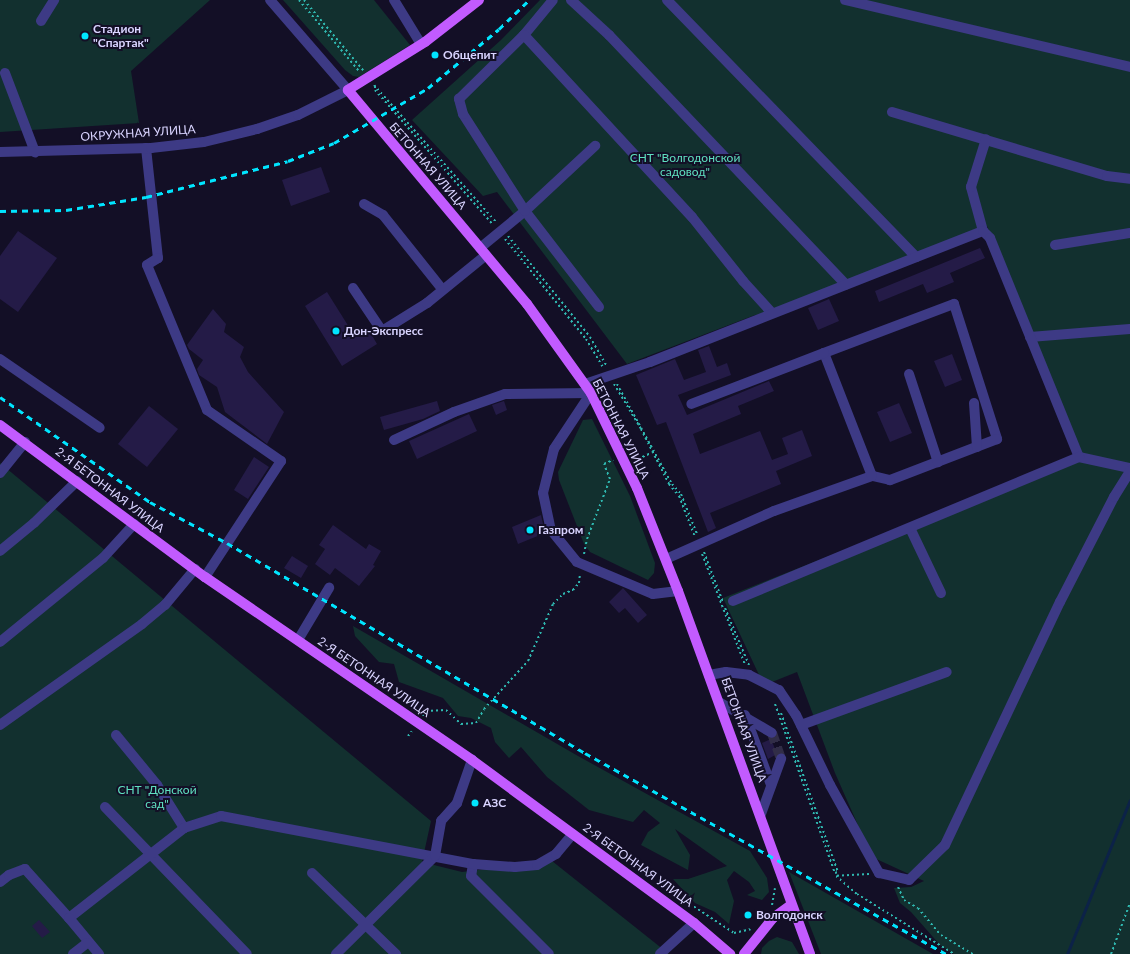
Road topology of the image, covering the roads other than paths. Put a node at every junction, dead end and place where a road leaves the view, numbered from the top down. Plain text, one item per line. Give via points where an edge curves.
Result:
1 (54, 0) edge
2 (270, 0) edge
3 (394, 0) edge
4 (479, 0) edge
5 (552, 0) edge
6 (571, 0) edge
7 (667, 0) edge
8 (845, 0) edge
9 (41, 21) dead end
10 (524, 35) junction
11 (421, 44) junction
12 (1130, 67) edge
13 (5, 73) dead end
14 (348, 90) junction
15 (892, 112) dead end
16 (986, 139) junction
17 (595, 146) dead end
18 (146, 148) junction
19 (0, 152) edge
20 (35, 152) junction
21 (1130, 179) edge
22 (364, 204) dead end
23 (525, 211) junction
24 (983, 231) junction
25 (1130, 233) edge
26 (1055, 245) dead end
27 (483, 251) junction
28 (916, 257) junction
29 (846, 285) junction
30 (353, 288) dead end
31 (442, 289) junction
32 (599, 307) dead end
33 (772, 313) junction
34 (1130, 329) edge
35 (1030, 337) junction
36 (824, 352) junction
37 (0, 359) edge
38 (909, 374) dead end
39 (585, 384) junction
40 (592, 393) junction
41 (974, 403) dead end
42 (691, 404) dead end
43 (0, 425) edge
44 (100, 428) dead end
45 (394, 440) dead end
46 (25, 442) junction
47 (977, 447) junction
48 (1079, 458) junction
49 (938, 462) junction
50 (1130, 470) edge
51 (0, 473) edge
52 (872, 476) junction
53 (77, 481) junction
54 (134, 524) junction
55 (910, 528) junction
56 (0, 551) edge
57 (666, 559) junction
58 (195, 569) junction
59 (205, 577) junction
60 (329, 588) dead end
61 (678, 591) junction
62 (941, 593) dead end
63 (733, 602) dead end
64 (298, 640) junction
65 (0, 642) edge
66 (947, 672) dead end
67 (709, 675) junction
68 (719, 702) junction
69 (745, 715) junction
70 (0, 724) edge
71 (801, 725) junction
72 (772, 733) tunnel mouth
73 (116, 735) dead end
74 (781, 759) tunnel mouth
75 (472, 760) junction
76 (771, 785) junction
77 (105, 807) dead end
78 (761, 814) junction
79 (184, 828) junction
80 (573, 834) junction
81 (150, 856) junction
82 (435, 856) junction
83 (473, 864) junction
84 (312, 873) dead end
85 (0, 882) edge
86 (791, 906) junction
87 (69, 918) junction
88 (694, 923) junction
89 (365, 925) junction
90 (87, 943) junction
91 (73, 954) edge
92 (99, 954) edge
93 (247, 954) edge
94 (336, 954) edge
95 (396, 954) edge
96 (549, 954) edge
97 (660, 954) edge
98 (730, 954) edge
99 (744, 954) edge
100 (810, 954) edge

1 - 9 street
2 - 14 street, БЕТОННАЯ УЛИЦА
3 - 11 street
4 - 11 main road, ОКРУЖНАЯ УЛИЦА
5 - 10 street
6 - 29 street via 609,35
7 - 28 street
8 - 12 street
10 - 23 street via 459,99 463,114
10 - 33 street via 678,200
11 - 14 main road, ОКРУЖНАЯ УЛИЦА
13 - 20 street
14 - 18 street, ОКРУЖНАЯ УЛИЦА via 298,115 257,129 204,142
14 - 27 main road, БЕТОННАЯ УЛИЦА
15 - 16 street
16 - 21 street via 1107,176
16 - 24 street via 972,187
17 - 23 street
18 - 20 street, ОКРУЖНАЯ УЛИЦА
18 - 59 street via 158,258 147,265 207,410 281,461
19 - 20 street, ОКРУЖНАЯ УЛИЦА
22 - 31 street via 383,215
23 - 27 street
23 - 32 street
24 - 28 street
24 - 35 street via 990,238
25 - 26 street
27 - 31 street
27 - 39 main road, БЕТОННАЯ УЛИЦА via 527,304
28 - 29 street
29 - 33 street
30 - 31 street via 382,331 427,302
33 - 39 street
34 - 35 street
35 - 48 street
36 - 42 street
36 - 47 street via 954,304 997,439
36 - 52 street
37 - 44 street
38 - 49 street
39 - 40 main road, БЕТОННАЯ УЛИЦА
40 - 45 street via 505,394 454,412
40 - 57 main road, БЕТОННАЯ УЛИЦА
40 - 61 street via 554,449 543,493 551,530 577,562 653,594
41 - 47 street
43 - 46 main road, 2-Я БЕТОННАЯ УЛИЦА
46 - 51 street
46 - 53 main road, 2-Я БЕТОННАЯ УЛИЦА
47 - 49 street
48 - 50 street
48 - 55 street
49 - 52 street via 890,480
50 - 71 street via 1060,602 945,845 909,880 879,873 830,785
52 - 57 street via 774,511
53 - 54 main road, 2-Я БЕТОННАЯ УЛИЦА
53 - 56 street via 34,523
54 - 58 main road, 2-Я БЕТОННАЯ УЛИЦА
54 - 65 street via 103,558
55 - 62 street
55 - 63 street
57 - 61 main road, БЕТОННАЯ УЛИЦА
58 - 59 main road, 2-Я БЕТОННАЯ УЛИЦА
58 - 70 street via 165,605 148,619
59 - 64 main road, 2-Я БЕТОННАЯ УЛИЦА
60 - 64 street
61 - 67 main road, БЕТОННАЯ УЛИЦА
64 - 75 main road, 2-Я БЕТОННАЯ УЛИЦА
66 - 71 street
67 - 68 main road, БЕТОННАЯ УЛИЦА
67 - 71 street via 726,672 749,675 779,690
68 - 69 street
68 - 78 main road, БЕТОННАЯ УЛИЦА
69 - 72 street
69 - 76 street
73 - 79 street via 157,785
74 - 76 street
75 - 80 main road, 2-Я БЕТОННАЯ УЛИЦА
75 - 82 street via 457,803 441,821
76 - 78 street
77 - 81 street
78 - 86 main road, БЕТОННАЯ УЛИЦА
79 - 81 street
79 - 82 street via 221,816
80 - 83 street via 556,854 537,865 515,867
80 - 88 main road, 2-Я БЕТОННАЯ УЛИЦА
81 - 87 street
81 - 93 street
82 - 83 street
82 - 89 street
83 - 96 street via 471,876
84 - 89 street
85 - 87 street via 9,875 25,869
86 - 99 main road via 773,918
86 - 100 main road, БЕТОННАЯ УЛИЦА
87 - 90 street
88 - 97 street
88 - 98 main road, 2-Я БЕТОННАЯ УЛИЦА
89 - 94 street
89 - 95 street
90 - 91 street
90 - 92 street

